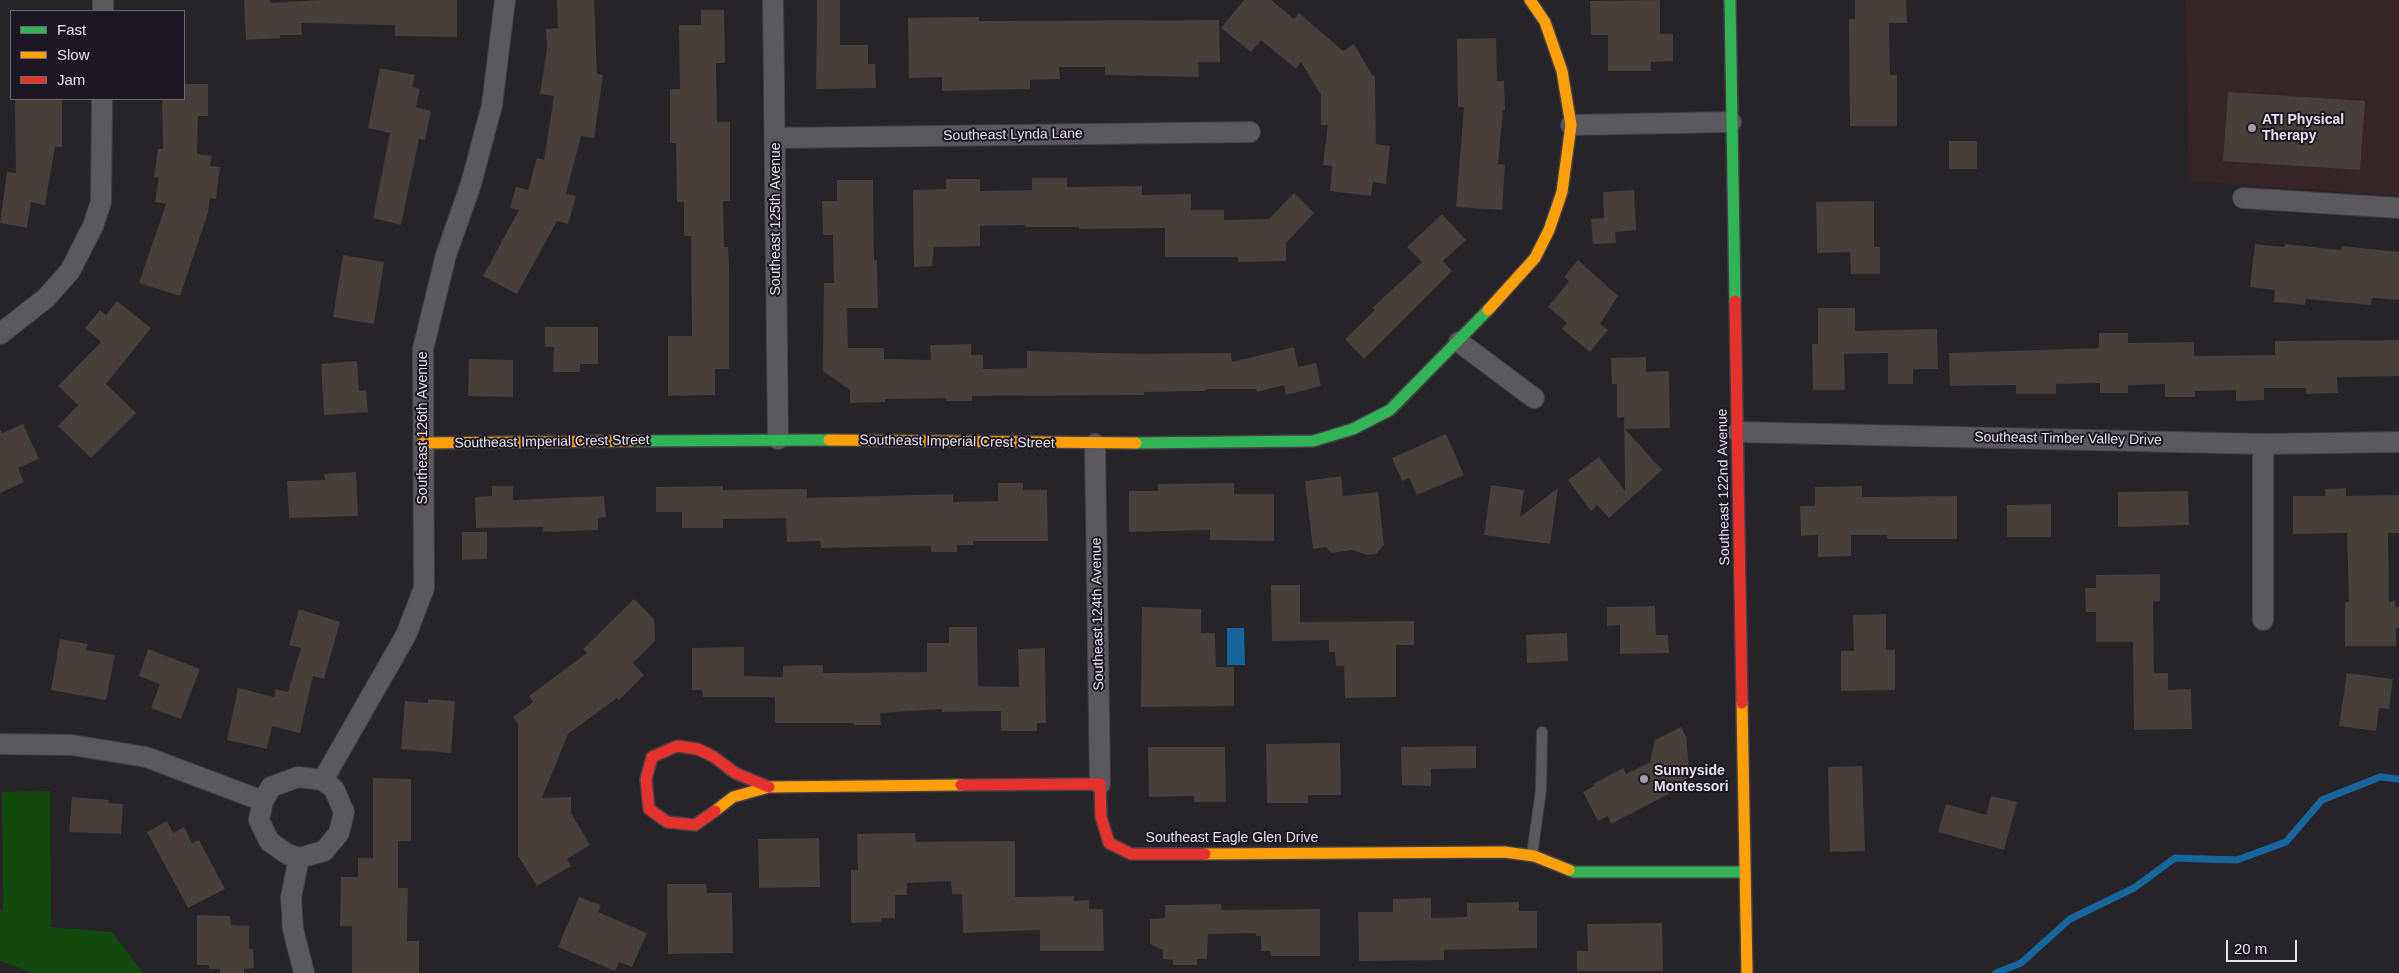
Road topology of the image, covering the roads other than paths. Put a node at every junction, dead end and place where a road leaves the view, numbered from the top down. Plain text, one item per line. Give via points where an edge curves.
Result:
1 (505, 0) edge
2 (773, 0) edge
3 (1530, 0) edge
4 (1730, 0) edge
5 (102, 100) edge
6 (1731, 122) junction
7 (1571, 125) junction
8 (1250, 132) dead end
9 (776, 138) junction
10 (2243, 198) dead end
11 (2399, 208) edge
12 (0, 334) edge
13 (1459, 342) junction
14 (1534, 398) dead end
15 (1738, 432) junction
16 (778, 439) junction
17 (2399, 442) edge
18 (422, 443) junction
19 (1095, 444) junction
20 (2263, 444) junction
21 (2263, 620) dead end
22 (1542, 732) dead end
23 (0, 744) edge
24 (323, 780) junction
25 (1100, 784) junction
26 (770, 788) junction
27 (264, 801) junction
28 (1532, 856) junction
29 (300, 858) junction
30 (1745, 872) junction
31 (304, 973) edge
32 (1747, 973) edge

1 - 18 street, Southeast 126th Avenue via 492,105 471,184 446,255 423,349
2 - 9 street, Southeast 125th Avenue
3 - 7 street, Southeast Imperial Crest Street via 1546,22 1562,71
4 - 6 street, Southeast 122nd Avenue
5 - 12 street via 101,202 93,226 70,270 46,298
6 - 7 street
6 - 15 street, Southeast 122nd Avenue
7 - 13 street, Southeast Imperial Crest Street via 1562,192 1535,258
8 - 9 street, Southeast Lynda Lane
9 - 16 street, Southeast 125th Avenue
10 - 11 street
13 - 14 street
13 - 19 street, Southeast Imperial Crest Street via 1390,410 1353,429 1313,441
15 - 20 street, Southeast Timber Valley Drive
15 - 30 street, Southeast 122nd Avenue
16 - 18 street, Southeast Imperial Crest Street
16 - 19 street, Southeast Imperial Crest Street
17 - 20 street, Southeast Timber Valley Drive
18 - 24 street, Southeast 126th Avenue via 424,588 406,635
19 - 25 street, Southeast 124th Avenue
20 - 21 street
22 - 28 lane via 1541,790
23 - 27 street via 72,745 146,757
24 - 27 street via 298,777 271,787
24 - 29 street via 334,789 344,812 339,833 324,851
25 - 26 street
25 - 28 street, Southeast Eagle Glen Drive via 1101,818 1109,843 1131,854 1504,852
26 - 26 street via 735,773 698,749 676,746 652,757 646,779 649,810 667,822 695,825 733,797
27 - 29 street via 259,820 269,841 286,854
28 - 30 street, Southeast Eagle Glen Drive via 1574,872
29 - 31 street via 291,897 293,929
30 - 32 street, Southeast 122nd Avenue

